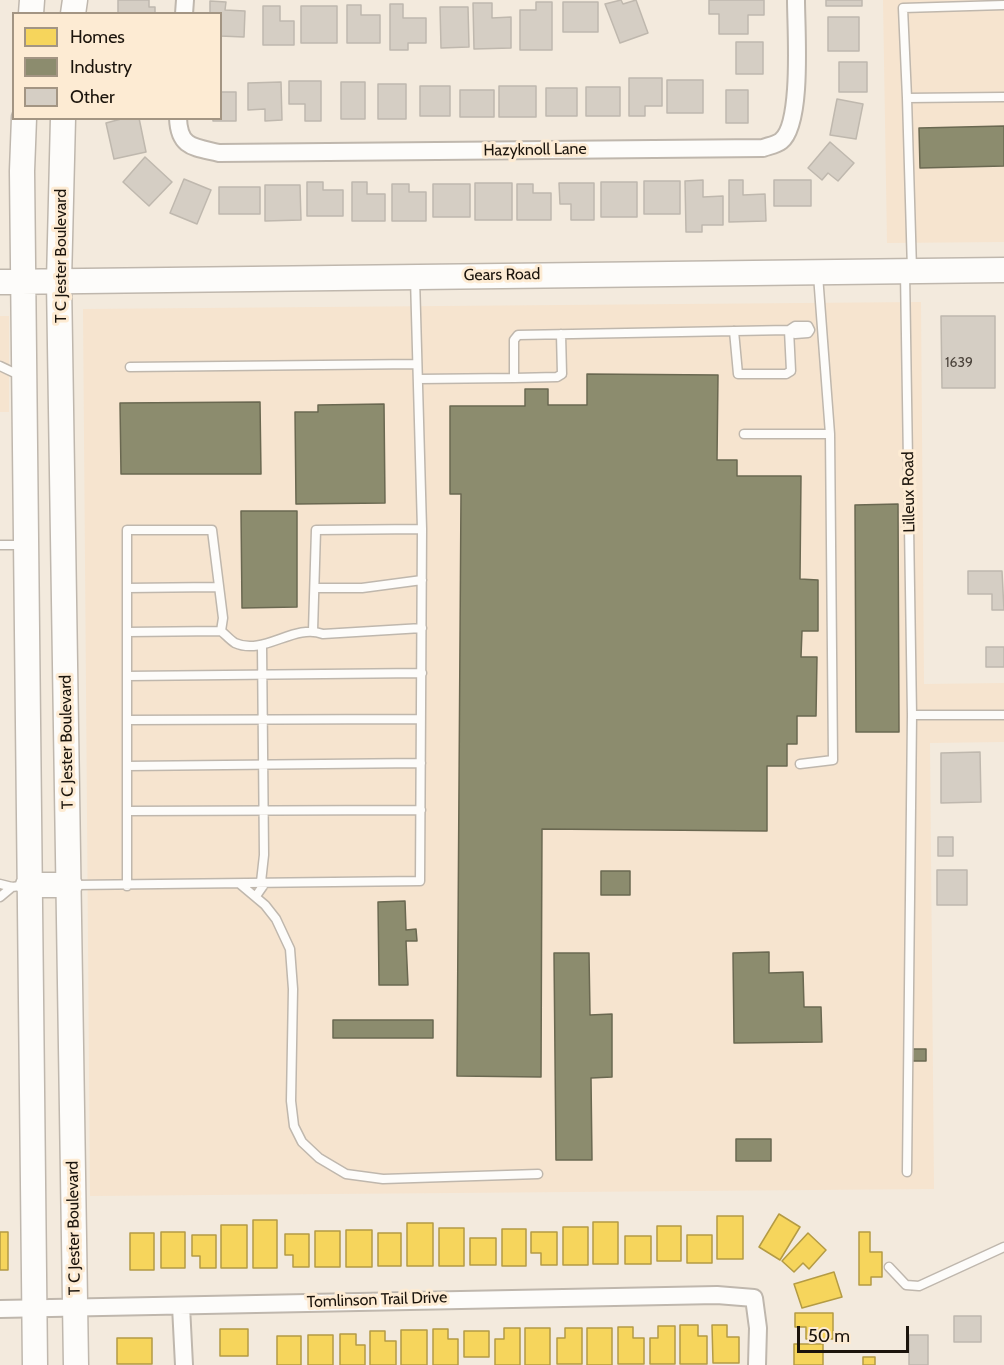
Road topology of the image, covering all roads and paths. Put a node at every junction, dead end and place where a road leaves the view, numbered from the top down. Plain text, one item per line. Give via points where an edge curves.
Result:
1 (989, 3) edge
2 (1004, 5) edge
3 (796, 7) edge
4 (1004, 97) edge
5 (907, 99) junction
6 (24, 120) edge
7 (63, 120) edge
8 (178, 120) edge
9 (909, 270) junction
10 (1004, 270) edge
11 (818, 271) junction
12 (415, 276) junction
13 (59, 281) junction
14 (12, 282) edge
15 (789, 330) junction
16 (824, 330) junction
17 (734, 331) junction
18 (561, 334) junction
19 (417, 364) junction
20 (0, 366) edge
21 (130, 367) dead end
22 (24, 377) junction
23 (514, 378) junction
24 (418, 379) junction
25 (744, 434) dead end
26 (830, 434) junction
27 (422, 529) junction
28 (0, 545) edge
29 (26, 545) junction
30 (64, 545) junction
31 (422, 580) junction
32 (217, 586) junction
33 (127, 588) junction
34 (316, 588) junction
35 (422, 628) junction
36 (221, 631) junction
37 (313, 631) junction
38 (127, 632) junction
39 (262, 646) junction
40 (422, 673) junction
41 (127, 676) junction
42 (263, 676) junction
43 (1004, 715) edge
44 (912, 716) junction
45 (421, 719) junction
46 (127, 720) junction
47 (264, 720) junction
48 (421, 763) junction
49 (800, 764) dead end
50 (127, 766) junction
51 (264, 766) junction
52 (421, 810) junction
53 (127, 811) junction
54 (264, 811) junction
55 (0, 884) edge
56 (240, 884) junction
57 (265, 884) junction
58 (70, 885) junction
59 (20, 886) junction
60 (127, 886) junction
61 (0, 897) edge
62 (256, 897) junction
63 (907, 1172) dead end
64 (538, 1174) dead end
65 (1004, 1247) edge
66 (889, 1267) dead end
67 (181, 1306) junction
68 (34, 1308) junction
69 (75, 1308) junction
70 (0, 1309) edge
71 (35, 1365) edge
72 (76, 1365) edge
73 (184, 1365) edge
74 (758, 1365) edge

1 - 2 lane
1 - 5 lane, Lilleux Road via 903,8
3 - 8 street, Hazyknoll Lane via 793,116 788,133 780,142 763,148 227,153 189,147 179,133
4 - 5 lane
5 - 9 lane, Lilleux Road
6 - 14 main road
7 - 13 main road, T C Jester Boulevard
9 - 10 main road, Gears Road
9 - 11 main road, Gears Road
9 - 44 lane, Lilleux Road
11 - 12 main road, Gears Road
11 - 16 lane
12 - 13 main road, Gears Road
12 - 19 lane
13 - 14 main road, Gears Road
13 - 30 main road, T C Jester Boulevard
14 - 22 main road
15 - 16 lane via 795,334
15 - 17 lane
15 - 17 lane via 791,371 786,374 738,374
16 - 26 lane
17 - 18 lane
18 - 23 lane via 518,335 513,348
18 - 23 lane via 562,374
19 - 21 lane
19 - 24 lane
20 - 22 lane
22 - 29 main road
23 - 24 lane
24 - 27 lane
25 - 26 lane
26 - 49 lane via 833,760
27 - 31 lane
27 - 34 lane via 316,530
28 - 29 lane
29 - 30 main road
29 - 59 main road
30 - 58 main road, T C Jester Boulevard
31 - 34 lane via 362,588
31 - 35 lane
32 - 33 lane
32 - 33 lane via 212,530 127,530
32 - 36 lane via 223,618
33 - 38 lane
34 - 37 lane
35 - 37 lane via 322,634
35 - 40 lane
36 - 38 lane
36 - 39 lane via 236,643
37 - 39 lane
38 - 41 lane
39 - 42 lane
40 - 42 lane
40 - 45 lane
41 - 42 lane
41 - 46 lane
42 - 47 lane
43 - 44 lane
44 - 63 lane, Lilleux Road
45 - 47 lane
45 - 48 lane
46 - 47 lane
46 - 50 lane
47 - 51 lane
48 - 51 lane
48 - 52 lane
50 - 51 lane
50 - 53 lane
51 - 54 lane
52 - 54 lane
52 - 57 lane via 420,881
53 - 54 lane
53 - 60 lane
54 - 57 lane via 261,882
55 - 59 lane
56 - 57 lane
56 - 60 lane
56 - 62 lane
57 - 62 lane
58 - 59 main road
58 - 60 lane
58 - 69 main road, T C Jester Boulevard
59 - 61 lane
59 - 68 main road
62 - 64 lane via 276,919 290,949 291,1101 294,1126 302,1142 346,1174 383,1179
65 - 66 lane via 919,1286 906,1285
67 - 69 street, Tomlinson Trail Drive
67 - 73 street
67 - 74 street, Tomlinson Trail Drive via 426,1299 717,1295 754,1298
68 - 69 street, Tomlinson Trail Drive
68 - 70 street, Tomlinson Trail Drive
68 - 71 main road
69 - 72 main road, T C Jester Boulevard

